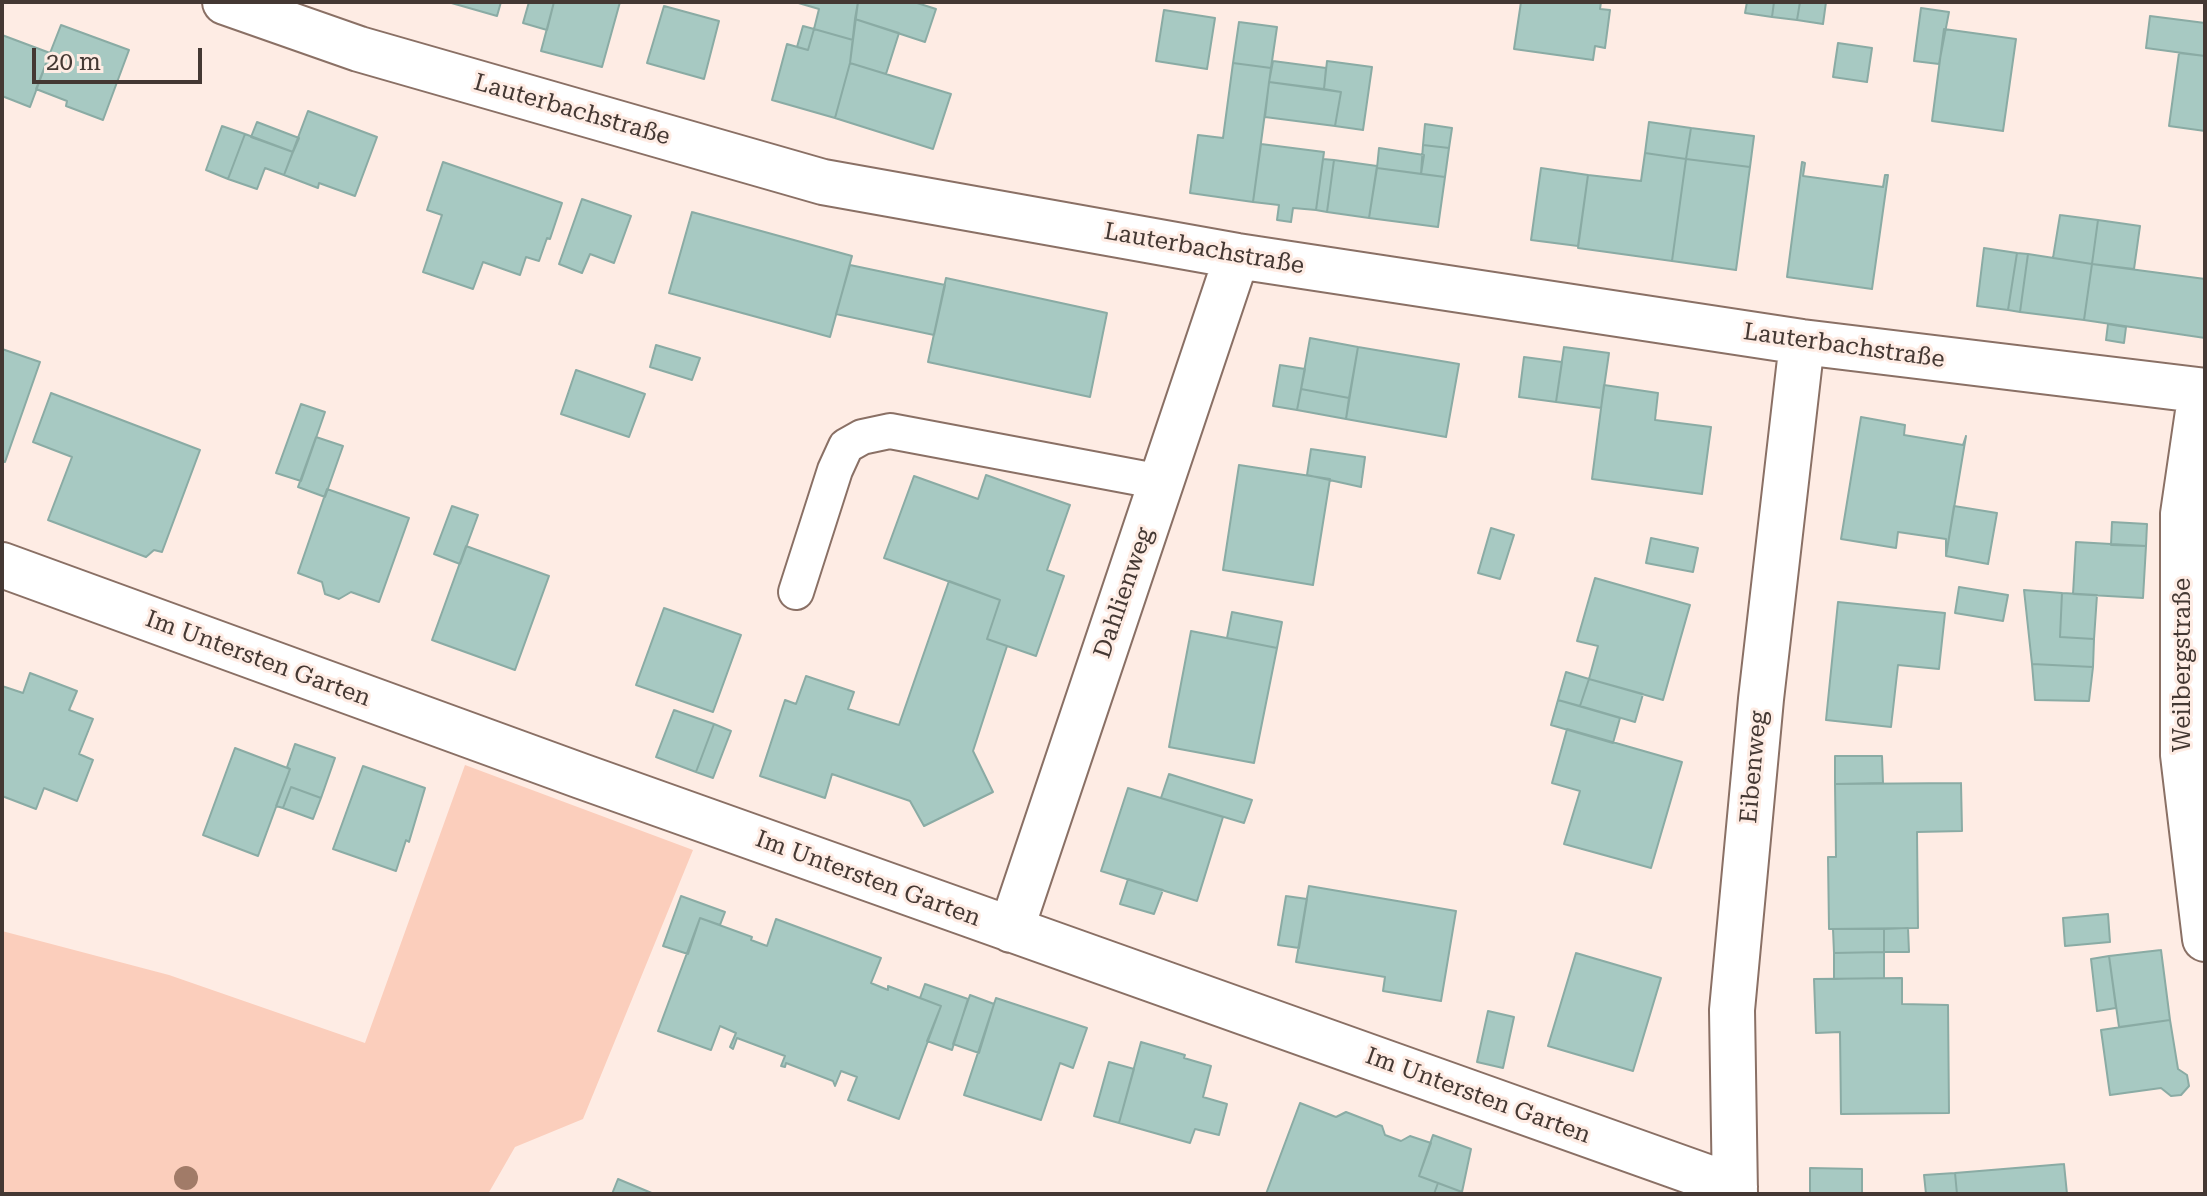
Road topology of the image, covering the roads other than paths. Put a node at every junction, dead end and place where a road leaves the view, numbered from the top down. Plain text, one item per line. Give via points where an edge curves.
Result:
1 (225, 2) edge
2 (1237, 256) junction
3 (1802, 342) junction
4 (2203, 391) edge
5 (1161, 482) junction
6 (2, 565) edge
7 (796, 592) dead end
8 (1011, 930) junction
9 (2205, 939) edge
10 (1735, 1191) edge

1 - 2 street, Lauterbachstraße via 359,49 823,182
2 - 3 street, Lauterbachstraße
2 - 5 street, Dahlienweg
3 - 4 street, Lauterbachstraße
3 - 10 street, Eibenweg via 1732,1010
4 - 9 street, Weilbergstraße via 2183,514 2183,755
5 - 7 lane via 890,431 862,437 846,446 835,470
5 - 8 street, Dahlienweg
6 - 8 street, Im Untersten Garten
8 - 10 street, Im Untersten Garten

